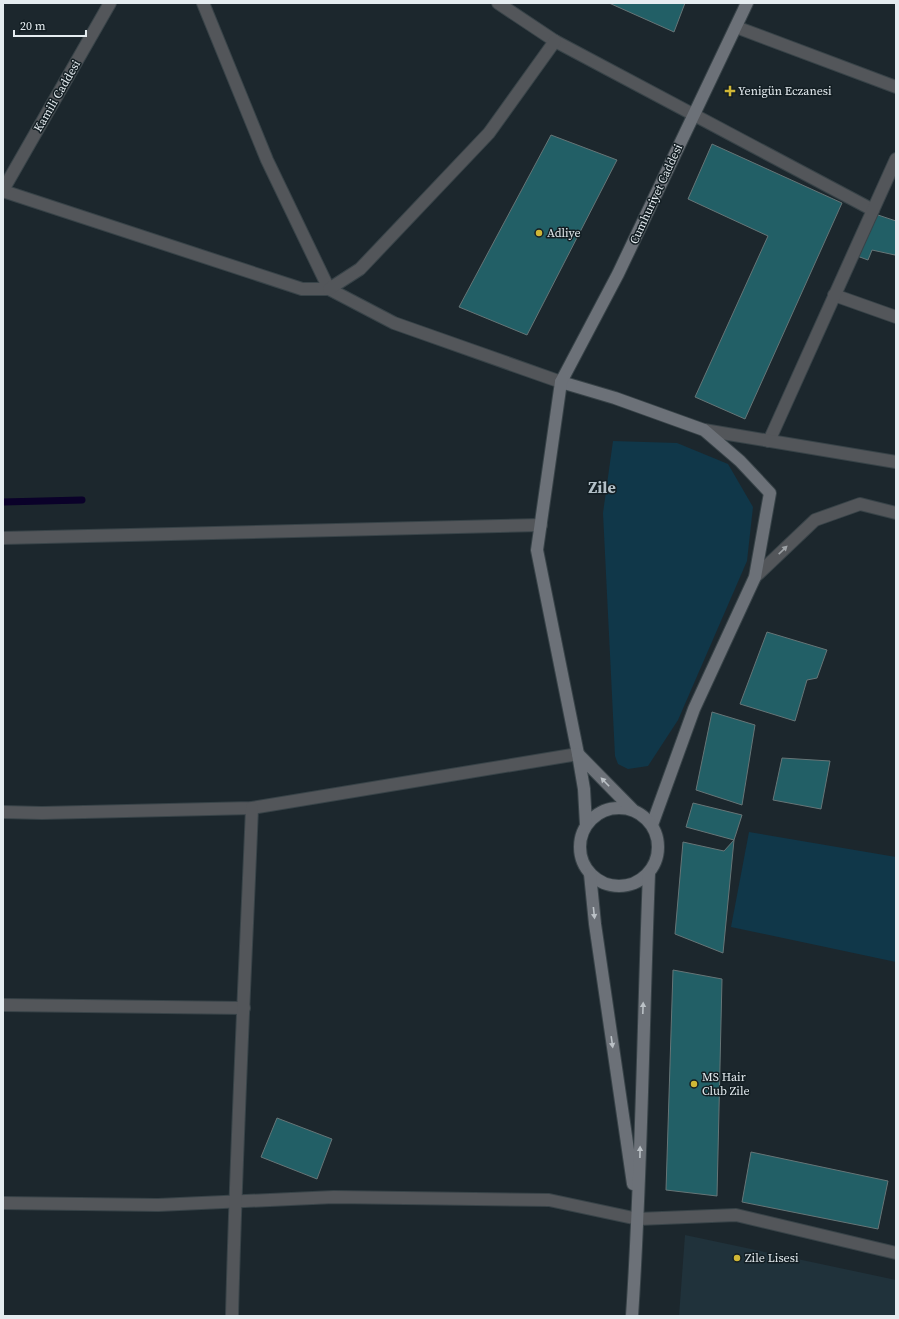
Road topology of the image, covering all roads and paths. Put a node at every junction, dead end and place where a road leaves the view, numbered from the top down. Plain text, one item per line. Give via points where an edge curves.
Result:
1 (110, 3) edge
2 (203, 3) edge
3 (498, 3) edge
4 (747, 3) edge
5 (736, 27) junction
6 (555, 41) junction
7 (896, 86) edge
8 (694, 114) junction
9 (896, 159) edge
10 (3, 190) edge
11 (873, 210) junction
12 (329, 289) junction
13 (834, 295) junction
14 (896, 317) edge
15 (561, 382) junction
16 (704, 430) junction
17 (769, 441) junction
18 (896, 462) edge
19 (896, 513) edge
20 (541, 525) junction
21 (3, 538) edge
22 (755, 577) junction
23 (578, 754) junction
24 (252, 808) junction
25 (632, 809) junction
26 (3, 812) edge
27 (586, 825) junction
28 (652, 825) junction
29 (649, 873) junction
30 (590, 874) junction
31 (3, 1005) edge
32 (244, 1008) junction
33 (234, 1202) junction
34 (3, 1203) edge
35 (638, 1219) junction
36 (896, 1253) edge
37 (232, 1316) edge
38 (632, 1316) edge

1 - 10 street, Kamili Caddesi
2 - 12 street via 267,160
3 - 6 street
4 - 5 main road, Cumhuriyet Caddesi
5 - 7 street
5 - 8 main road, Cumhuriyet Caddesi
6 - 8 street
6 - 12 street via 489,133 360,268
8 - 11 street
8 - 15 main road, Cumhuriyet Caddesi via 618,274
9 - 11 street
10 - 12 street via 302,289
11 - 13 street
12 - 15 street via 394,323
13 - 14 street
13 - 17 street
15 - 16 main road via 615,398
15 - 20 main road, Cumhuriyet Caddesi
16 - 17 street
16 - 22 main road via 740,461 770,494
17 - 18 street
22 -> 19 street via 815,520 860,504
20 - 21 street
20 - 23 main road, Cumhuriyet Caddesi via 537,550
22 - 28 main road via 694,709
23 - 24 street
25 -> 23 main road
23 - 27 main road, Cumhuriyet Caddesi via 584,789
24 - 26 street
24 - 32 street
25 - 27 main road via 607,809
25 - 28 main road via 644,815
27 - 30 main road via 581,837 580,850 583,863
28 - 29 main road via 658,837 659,850 656,862
29 - 30 main road via 638,882 626,886 600,882
35 -> 29 main road
30 -> 35 main road
31 - 32 street
32 - 33 street
33 - 34 street via 158,1205
33 - 35 street via 334,1197 549,1200
33 - 37 street
35 - 36 street via 736,1215
35 - 38 main road

